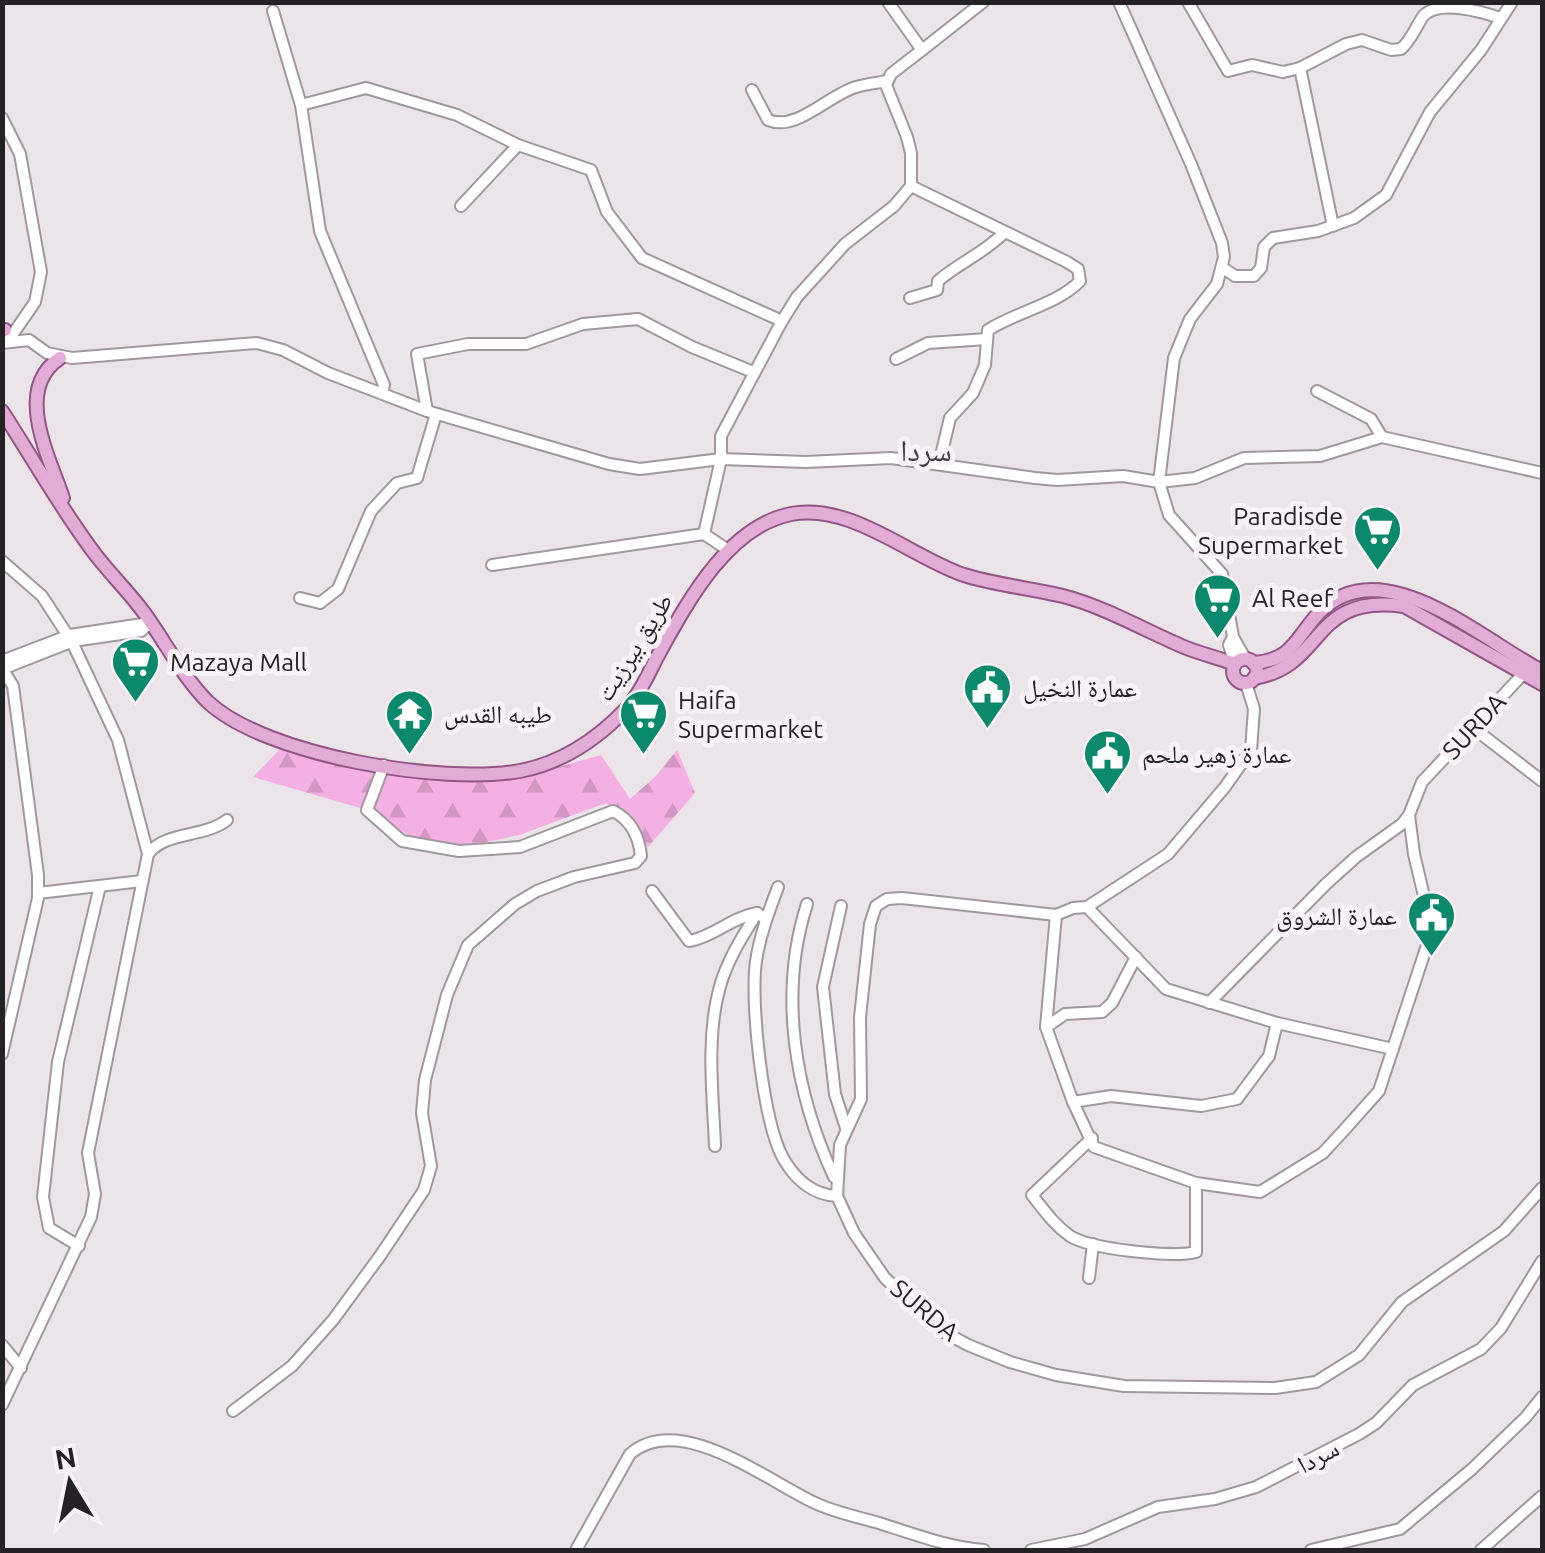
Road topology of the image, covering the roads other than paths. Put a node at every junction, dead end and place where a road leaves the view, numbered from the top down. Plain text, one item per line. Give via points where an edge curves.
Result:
1 (888, 2) edge
2 (984, 2) edge
3 (1119, 2) edge
4 (1188, 2) edge
5 (1512, 2) edge
6 (1462, 4) edge
7 (273, 11) dead end
8 (1500, 18) junction
9 (922, 50) junction
10 (1300, 68) junction
11 (887, 81) junction
12 (752, 90) dead end
13 (302, 105) junction
14 (2, 118) edge
15 (518, 145) junction
16 (912, 186) junction
17 (461, 206) dead end
18 (1333, 226) junction
19 (1005, 232) junction
20 (1222, 268) junction
21 (910, 298) dead end
22 (782, 321) junction
23 (6, 334) edge
24 (987, 339) junction
25 (60, 358) junction
26 (896, 359) dead end
27 (753, 372) junction
28 (1318, 391) dead end
29 (382, 394) junction
30 (2, 411) edge
31 (432, 412) junction
32 (1382, 437) junction
33 (721, 459) junction
34 (939, 464) junction
35 (1542, 472) edge
36 (1159, 482) junction
37 (68, 514) junction
38 (704, 534) junction
39 (728, 550) junction
40 (2, 561) edge
41 (492, 565) dead end
42 (300, 598) dead end
43 (150, 623) junction
44 (70, 638) junction
45 (1231, 641) junction
46 (1184, 647) junction
47 (1210, 655) junction
48 (3, 666) edge
49 (1533, 670) edge
50 (1245, 671) junction
51 (1542, 684) edge
52 (1472, 727) junction
53 (384, 766) junction
54 (1542, 781) edge
55 (1409, 815) junction
56 (227, 820) dead end
57 (148, 854) junction
58 (142, 881) junction
59 (100, 886) junction
60 (778, 887) dead end
61 (652, 891) dead end
62 (38, 893) junction
63 (807, 904) dead end
64 (842, 906) dead end
65 (1087, 908) junction
66 (1056, 915) junction
67 (761, 916) junction
68 (1136, 958) junction
69 (1209, 1002) junction
70 (1277, 1024) junction
71 (1046, 1027) junction
72 (1393, 1048) junction
73 (2, 1054) edge
74 (1072, 1102) junction
75 (846, 1128) junction
76 (1092, 1138) junction
77 (714, 1146) dead end
78 (836, 1182) junction
79 (1196, 1183) junction
80 (1542, 1188) edge
81 (837, 1196) junction
82 (1093, 1244) junction
83 (78, 1246) junction
84 (1542, 1260) edge
85 (1089, 1278) dead end
86 (2, 1345) edge
87 (20, 1368) junction
88 (1542, 1397) edge
89 (2, 1405) edge
90 (232, 1411) dead end
91 (1542, 1496) edge
92 (576, 1550) edge
93 (984, 1550) edge
94 (1031, 1550) edge
95 (1311, 1550) edge
96 (1482, 1550) edge

1 - 9 street
2 - 9 street
3 - 20 street via 1214,219
4 - 10 street via 1228,71
5 - 8 street
6 - 8 street
6 - 10 street via 1428,9 1401,48 1356,41
7 - 13 street
8 - 18 street via 1430,112 1386,195
9 - 11 street
10 - 18 street
11 - 12 street via 854,88 781,123 768,120
11 - 16 street via 908,137
13 - 15 street via 366,88 457,116
13 - 29 street via 320,231 384,385
14 - 23 street via 20,154 41,272 35,302
15 - 17 street
15 - 22 street via 592,170 607,212 642,258
16 - 19 street
16 - 22 street via 845,244
18 - 20 street via 1273,238 1254,276
19 - 21 street via 984,253 948,272 937,290
19 - 24 street via 1078,269 1080,281 1069,293 1010,316 988,330
20 - 36 street via 1174,358
22 - 27 street
23 - 25 street
24 - 26 street via 928,344
24 - 34 street via 984,365 973,393 950,418
25 - 29 street via 257,343
25 - 37 main road via 38,383 36,408
27 - 31 street via 638,319 584,324 526,344 468,344 417,354
27 - 33 street via 721,436
28 - 32 street via 1371,419
29 - 31 street
30 - 37 main road, طريق بيرزيت
31 - 33 street via 609,464 640,469
31 - 42 street via 417,478 397,482 370,511 338,589 320,603
32 - 35 street
32 - 36 street via 1320,456 1244,458 1195,478
33 - 34 street
33 - 38 street
34 - 36 street via 1057,480 1123,476
36 - 45 street, SURDA via 1168,515 1222,574
37 - 43 main road, طريق بيرزيت
38 - 39 street
38 - 41 street
39 - 46 main road, طريق بيرزيت via 776,520 826,514 934,564 1064,596
39 - 53 main road, طريق بيرزيت via 628,707 576,751 520,771 482,775
40 - 44 street via 42,596
43 - 44 street
43 - 53 main road, طريق بيرزيت via 211,705 292,745
44 - 48 street
44 - 57 street via 118,740
45 - 47 street
45 - 50 street, SURDA
46 - 47 main road
46 - 50 main road
47 - 50 main road
48 - 62 street via 14,686
49 - 50 main road via 1404,606 1382,603 1335,617 1280,672
49 - 51 main road
49 - 52 street, SURDA
50 - 65 street, SURDA via 1254,709 1250,750 1168,854
52 - 54 street
52 - 55 street, SURDA via 1422,782
53 - 90 street via 367,810 402,841 459,851 520,847 613,810 633,829 640,856 635,864 537,891 468,945 424,1080 430,1166 424,1190 332,1320 292,1366
55 - 69 street via 1326,884
55 - 72 street via 1432,930
56 - 57 street via 158,842
57 - 58 street
58 - 59 street
58 - 83 street via 88,1153 94,1206
59 - 62 street
59 - 83 street via 58,1062 43,1197 49,1228
60 - 67 street
61 - 67 street via 689,941 745,915
62 - 73 street
63 - 78 street via 792,974 800,1074
64 - 75 street via 823,987 835,1094
65 - 66 street, SURDA
65 - 68 street
66 - 71 street
66 - 75 street, SURDA via 902,898 876,906 860,1017 862,1099
67 - 77 street via 727,966 718,993
67 - 81 street via 754,983 770,1120 792,1172 825,1196
68 - 69 street via 1166,988
68 - 71 street via 1102,1012 1065,1014
69 - 70 street
70 - 72 street
70 - 74 street via 1269,1056 1237,1099 1201,1106 1110,1096
71 - 74 street
72 - 79 street via 1379,1091 1323,1153 1260,1192
74 - 76 street
75 - 78 street, SURDA
76 - 79 street via 1094,1148
76 - 82 street via 1032,1195 1054,1223
78 - 81 street, SURDA
79 - 82 street via 1196,1252 1178,1257
80 - 81 street, SURDA via 1495,1238 1402,1302 1359,1355 1335,1372 1294,1387 1183,1389 1056,1374 1010,1362 942,1331 885,1278
82 - 85 street
83 - 87 street
84 - 94 street, سردا via 1481,1349 1412,1385 1359,1434 1256,1487 1158,1507 1085,1539
86 - 87 street
87 - 89 street
88 - 95 street via 1472,1469 1400,1529
91 - 96 street
92 - 93 street via 630,1454 659,1439 742,1463 814,1503 923,1539

